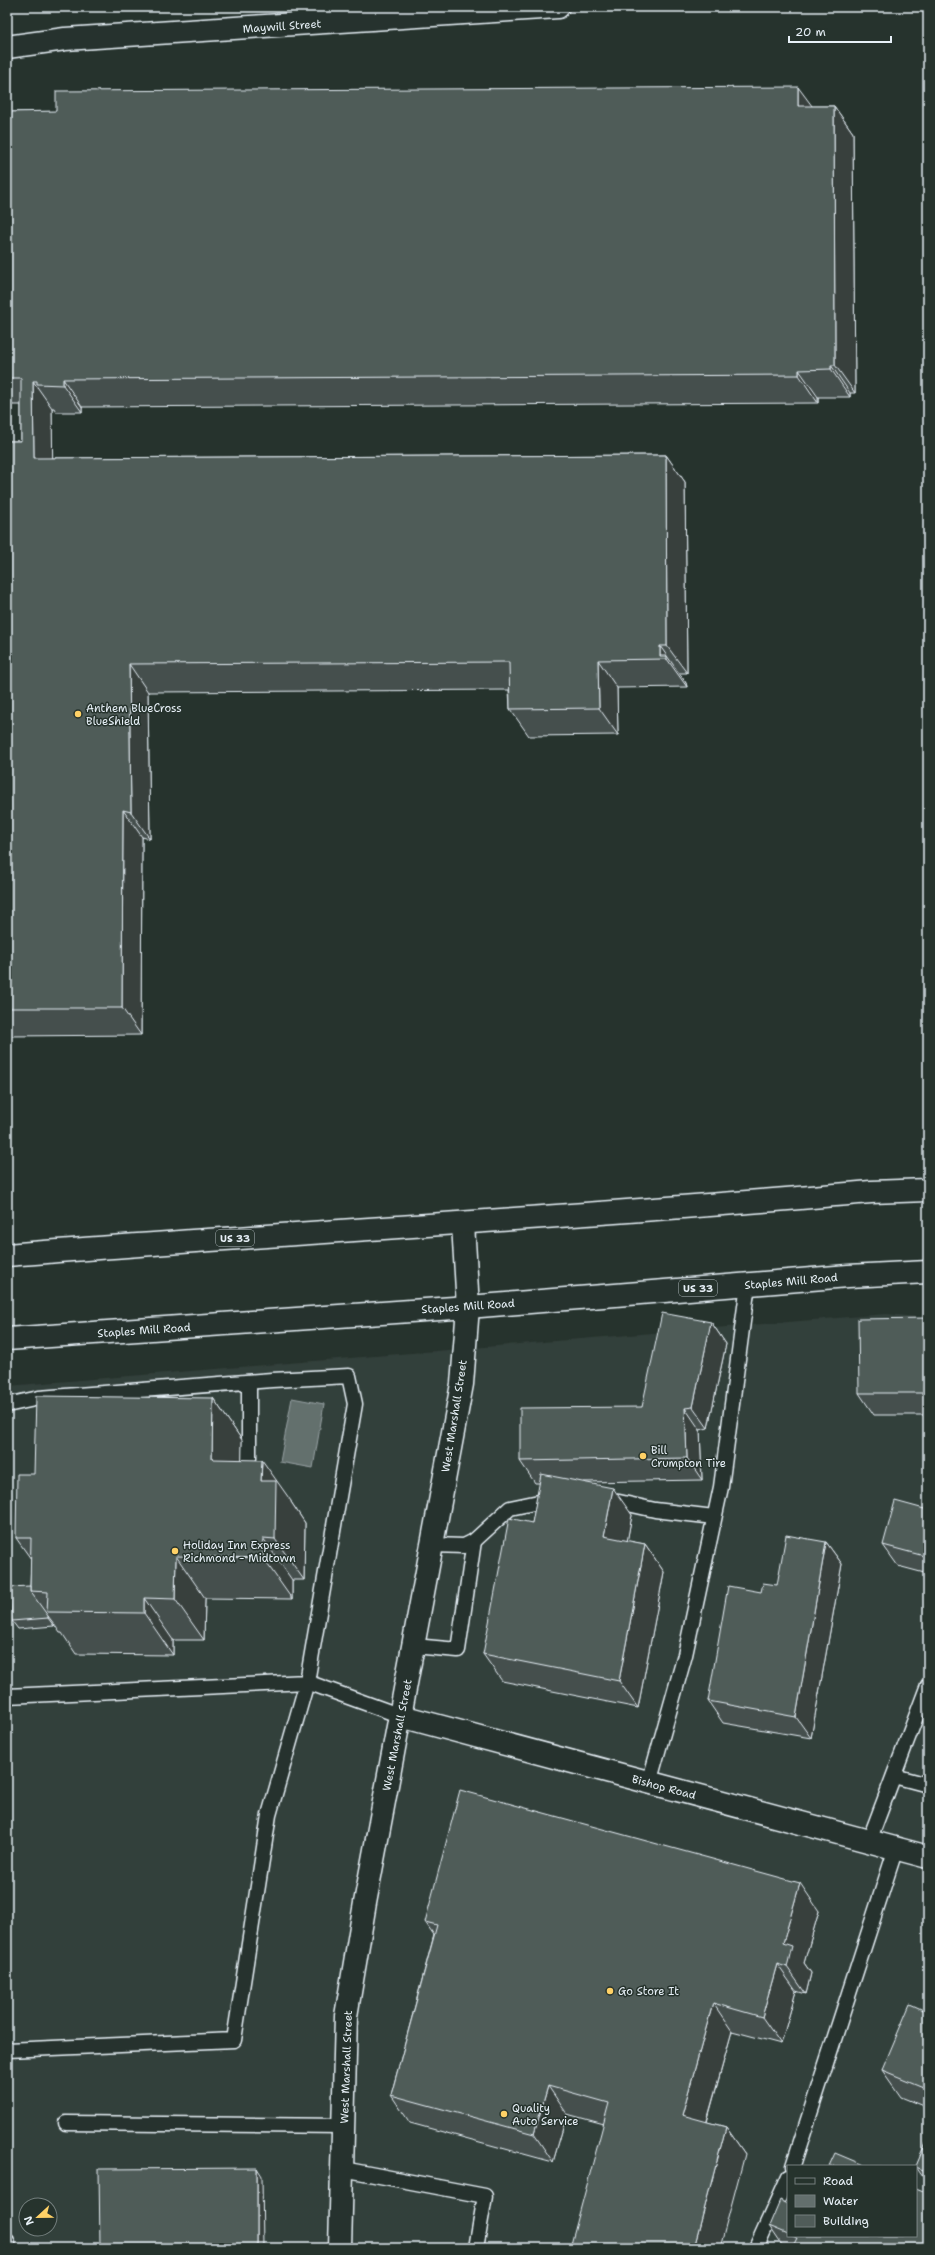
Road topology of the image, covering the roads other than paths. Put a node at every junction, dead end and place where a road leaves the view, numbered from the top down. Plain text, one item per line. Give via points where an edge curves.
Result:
1 (558, 7) edge
2 (7, 47) edge
3 (928, 1190) edge
4 (463, 1224) junction
5 (7, 1255) edge
6 (928, 1272) edge
7 (748, 1284) junction
8 (468, 1307) junction
9 (7, 1339) edge
10 (249, 1382) junction
11 (173, 1387) junction
12 (174, 1402) edge
13 (7, 1405) edge
14 (242, 1458) edge
15 (565, 1498) edge
16 (588, 1500) edge
17 (714, 1517) junction
18 (474, 1541) junction
19 (432, 1545) junction
20 (414, 1646) junction
21 (306, 1682) junction
22 (928, 1685) edge
23 (7, 1696) edge
24 (401, 1716) junction
25 (894, 1776) junction
26 (649, 1782) junction
27 (928, 1785) edge
28 (869, 1841) junction
29 (896, 1848) junction
30 (928, 1857) edge
31 (7, 2050) edge
32 (66, 2123) dead end
33 (343, 2126) junction
34 (793, 2165) edge
35 (342, 2169) junction
36 (787, 2179) edge
37 (7, 2241) edge
38 (9, 2248) edge
39 (340, 2248) edge
40 (476, 2248) edge
41 (756, 2248) edge

1 - 2 street, Maywill Street via 65,39
3 - 4 street, US 33 via 871,1192
4 - 5 street, US 33
4 - 8 street, West Marshall Street
6 - 7 street, Staples Mill Road / US 33
7 - 8 street, Staples Mill Road / US 33
7 - 17 lane
8 - 9 street, Staples Mill Road / US 33
8 - 19 street, West Marshall Street via 462,1384
10 - 11 lane
10 - 14 lane via 249,1458
10 - 21 lane via 349,1376 355,1404
11 - 12 lane
11 - 13 lane via 39,1398
15 - 18 lane via 510,1508
16 - 17 lane via 619,1502 655,1510
17 - 26 lane via 685,1655
18 - 19 lane via 464,1546
18 - 20 lane via 458,1650
19 - 20 street, West Marshall Street
20 - 24 street, West Marshall Street
21 - 23 lane
21 - 24 lane
21 - 31 lane via 269,1815 234,2040
22 - 25 lane
24 - 26 street, Bishop Road
24 - 33 street, West Marshall Street via 346,2016
25 - 27 lane
25 - 28 lane
26 - 28 street, Bishop Road
28 - 29 street, Bishop Road
29 - 30 street, Bishop Road
29 - 34 lane
32 - 33 lane
33 - 35 street, West Marshall Street
35 - 39 street, West Marshall Street
35 - 40 lane via 485,2196
36 - 41 lane
37 - 38 lane

